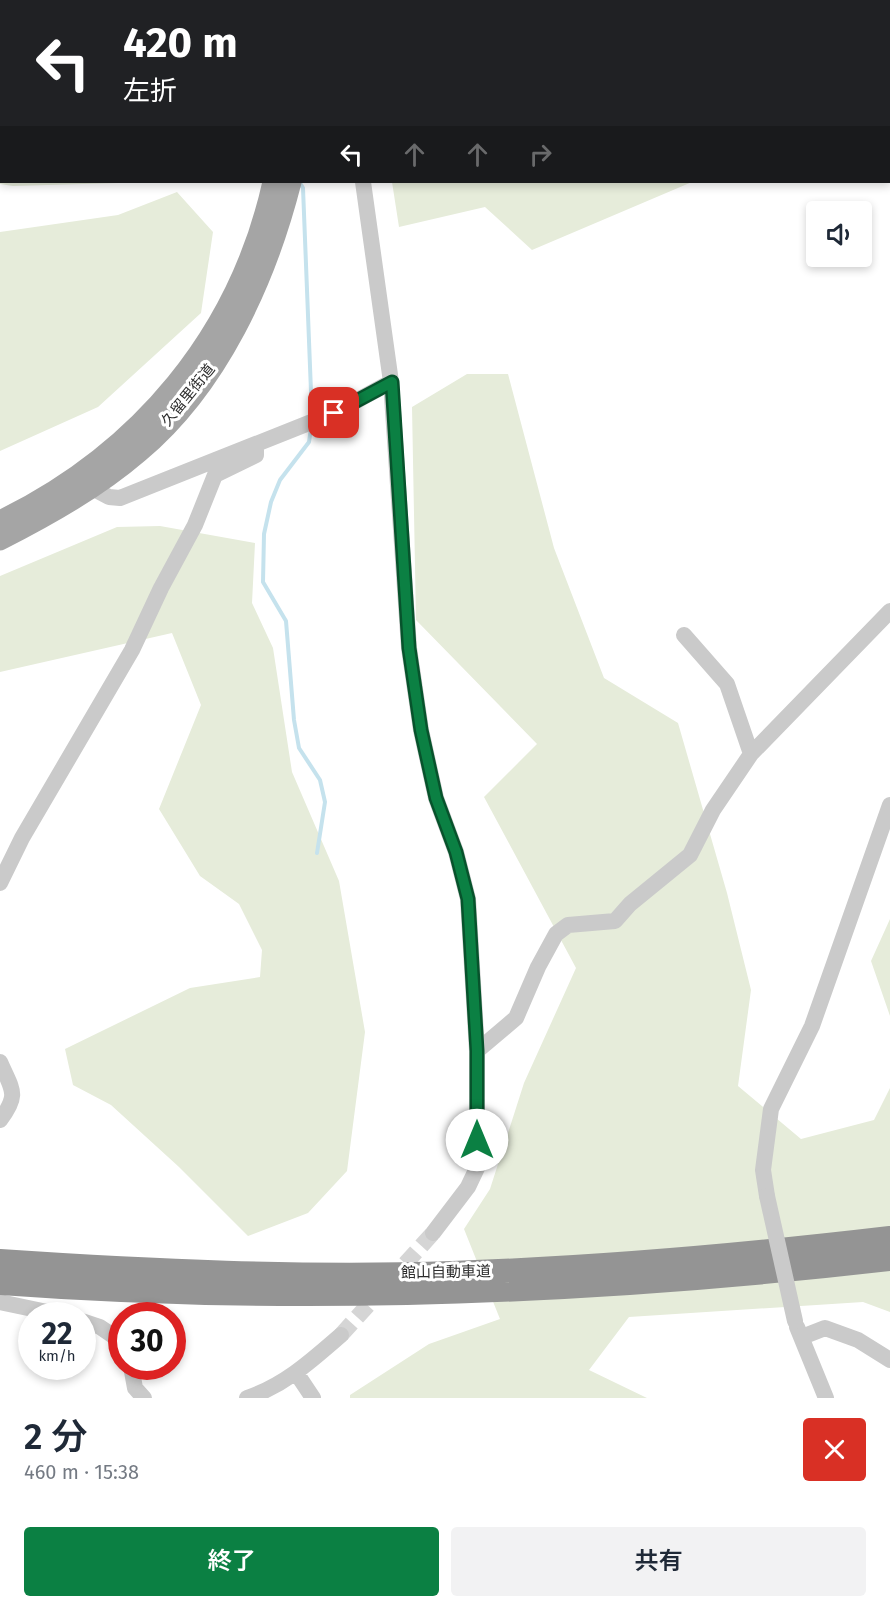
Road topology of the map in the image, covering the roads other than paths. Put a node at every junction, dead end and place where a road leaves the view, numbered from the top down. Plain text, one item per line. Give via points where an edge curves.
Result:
1 (273, 183) edge
2 (291, 183) edge
3 (363, 183) edge
4 (392, 382) junction
5 (256, 445) junction
6 (92, 488) junction
7 (0, 521) edge
8 (0, 540) edge
9 (890, 611) edge
10 (684, 635) dead end
11 (751, 753) junction
12 (890, 806) edge
13 (0, 883) edge
14 (477, 1051) junction
15 (0, 1062) edge
16 (0, 1120) edge
17 (433, 1233) tunnel mouth
18 (890, 1238) edge
19 (890, 1259) edge
20 (0, 1261) edge
21 (0, 1283) edge
22 (0, 1302) edge
23 (18, 1306) edge
24 (798, 1329) junction
25 (341, 1335) tunnel mouth
26 (890, 1360) edge
27 (297, 1374) junction
28 (132, 1380) edge
29 (135, 1395) edge
30 (247, 1398) edge
31 (313, 1398) edge
32 (826, 1398) edge

1 - 7 main road, 久留里街道 via 235,291 212,335 183,375 156,408 79,477
2 - 6 main road, 久留里街道 via 270,256 228,343 171,419 140,451
3 - 4 street
4 - 5 street via 334,413
4 - 14 street via 409,648 436,798 468,899
5 - 6 street via 120,498
5 - 13 street via 256,455 215,475 195,525 132,650 22,838
6 - 8 main road, 久留里街道
9 - 11 street
10 - 11 street via 727,684
11 - 14 street via 713,810 690,855 615,921 568,925 556,934 516,1018
12 - 24 street, bridge via 812,1026 771,1109 763,1170
14 - 17 street via 477,1168 468,1187
15 - 16 street via 13,1091 13,1103
18 - 20 highway, 館山自動車道 via 661,1262 452,1273 251,1273
19 - 21 highway, 館山自動車道 via 697,1279 453,1294 241,1293
22 - 23 street
24 - 26 street via 825,1328 858,1340
24 - 32 street
25 - 27 street
27 - 30 street
27 - 31 street
28 - 29 street

